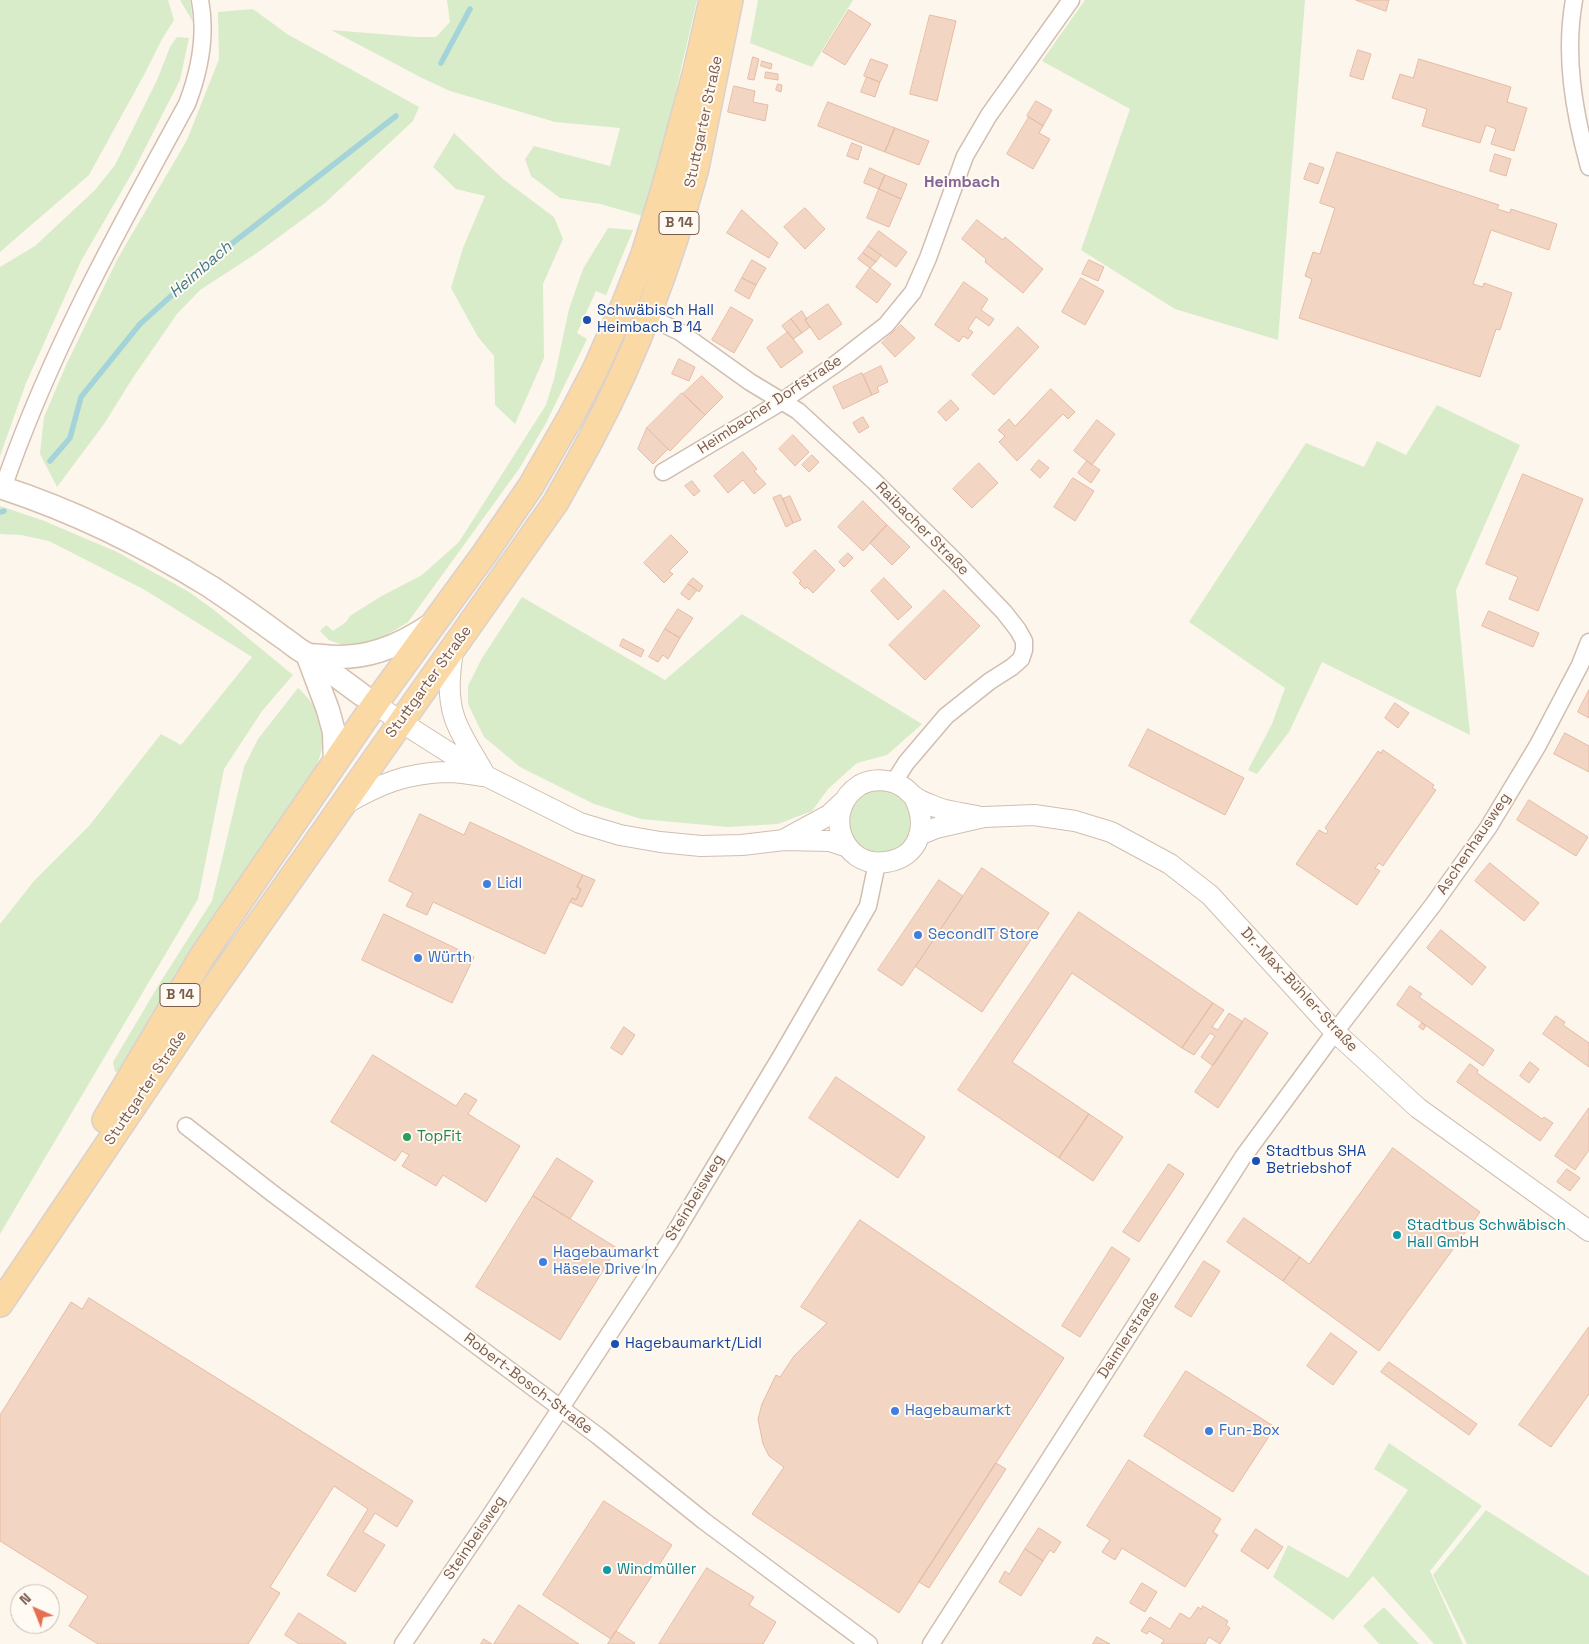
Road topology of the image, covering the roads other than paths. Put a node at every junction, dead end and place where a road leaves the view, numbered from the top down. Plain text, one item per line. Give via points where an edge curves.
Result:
1 (200, 0) edge
2 (712, 0) edge
3 (730, 0) edge
4 (1071, 0) edge
5 (1574, 0) edge
6 (1589, 167) edge
7 (647, 316) junction
8 (781, 402) junction
9 (662, 472) dead end
10 (2, 487) edge
11 (433, 624) junction
12 (1589, 642) edge
13 (453, 649) junction
14 (313, 659) junction
15 (369, 700) junction
16 (401, 722) junction
17 (335, 763) junction
18 (486, 776) junction
19 (894, 782) junction
20 (914, 797) junction
21 (845, 800) junction
22 (341, 806) junction
23 (984, 817) junction
24 (919, 835) junction
25 (784, 840) junction
26 (848, 847) junction
27 (877, 863) junction
28 (1335, 1032) junction
29 (186, 1126) dead end
30 (1589, 1232) edge
31 (0, 1296) edge
32 (0, 1304) edge
33 (560, 1409) junction
34 (403, 1644) edge
35 (869, 1644) edge
36 (931, 1644) edge

1 - 10 street via 202,55 187,104 68,328
2 - 11 main road, Stuttgarter Straße / B 14 via 696,71 644,254 595,370 531,486
3 - 7 main road, Stuttgarter Straße / B 14 via 696,168
4 - 8 street, Heimbacher Dorfstraße via 989,115 966,156 913,292 886,325
5 - 6 street via 1569,51 1573,94
7 - 8 street, Raibacher Straße via 687,336
7 - 13 main road, Stuttgarter Straße / B 14 via 594,435 556,502
8 - 9 street, Heimbacher Dorfstraße
8 - 19 street, Raibacher Straße via 798,411 942,549 1004,612 1024,641 1021,659 946,716
10 - 14 main road via 95,524 177,566
11 - 14 main road via 386,650 360,656
11 - 15 main road, Stuttgarter Straße / B 14
12 - 28 street, Aschenhausweg via 1538,745 1488,828
13 - 16 main road, Stuttgarter Straße / B 14
13 - 18 street via 450,691 454,716
14 - 15 main road
14 - 17 main road via 334,732
15 - 16 street
15 - 17 main road, Stuttgarter Straße / B 14
16 - 18 street
16 - 22 main road, Stuttgarter Straße / B 14
17 - 31 main road, Stuttgarter Straße / B 14 via 204,956
18 - 22 street via 448,772 411,776 374,787
18 - 25 street via 580,824 620,835 701,846
19 - 20 street
19 - 21 street via 878,780 861,784
20 - 23 street, Dr.-Max-Bühler-Straße via 937,808
20 - 24 street via 922,822
21 - 25 street via 829,815
21 - 26 street via 839,824
22 - 32 main road, Stuttgarter Straße / B 14
23 - 24 street, Dr.-Max-Bühler-Straße
23 - 28 street, Dr.-Max-Bühler-Straße via 1034,815 1075,821 1111,832 1170,864 1210,896
24 - 27 street via 906,854 892,861
25 - 26 street via 830,841
26 - 27 street via 861,858
27 - 33 street, Steinbeisweg via 868,906 783,1053 670,1241
28 - 30 street, Dr.-Max-Bühler-Straße via 1418,1108
28 - 36 street, Daimlerstraße via 1243,1157
29 - 33 street, Robert-Bosch-Straße
33 - 34 street, Steinbeisweg
33 - 35 street, Robert-Bosch-Straße via 704,1522

